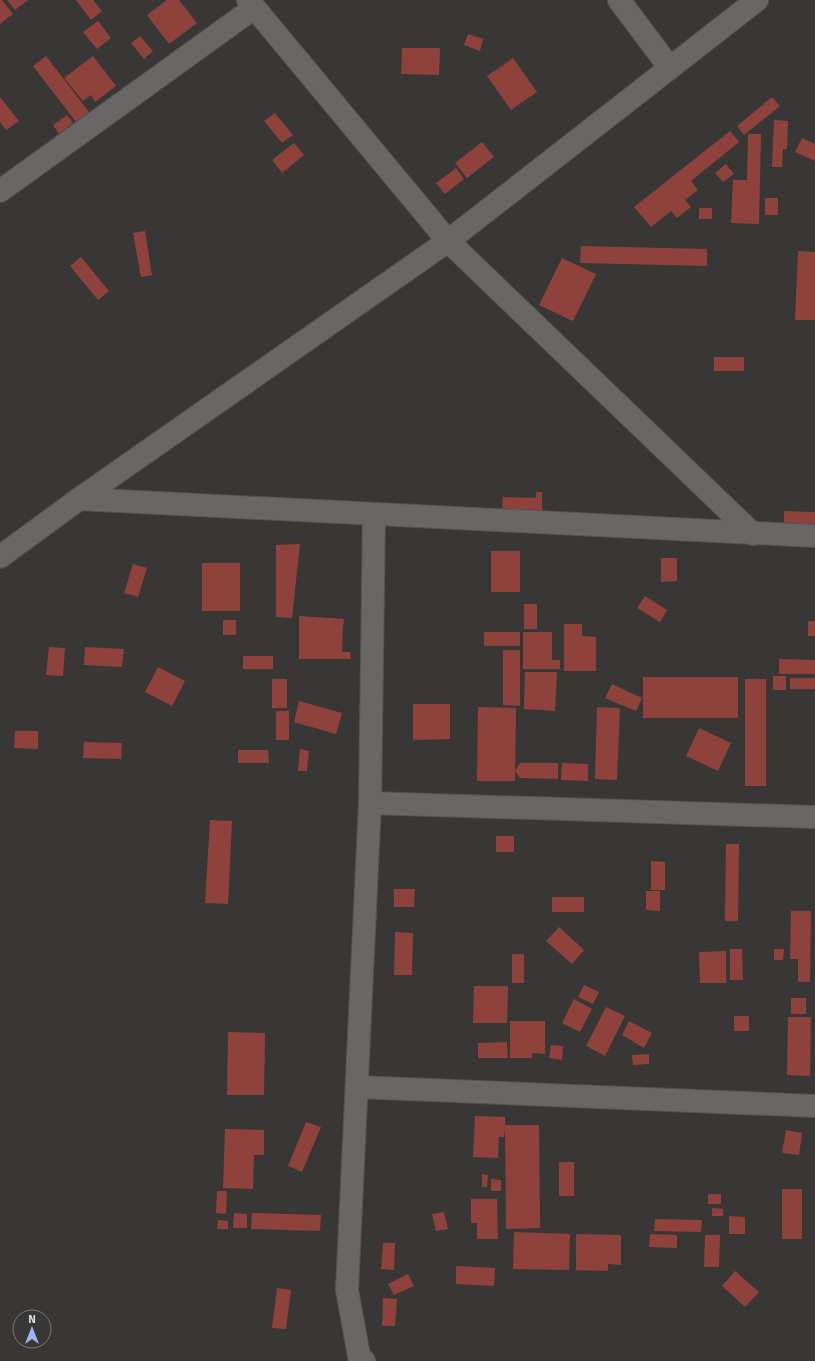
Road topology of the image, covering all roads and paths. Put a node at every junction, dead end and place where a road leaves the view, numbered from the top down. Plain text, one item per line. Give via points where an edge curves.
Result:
1 (619, 0) edge
2 (757, 0) edge
3 (251, 4) edge
4 (670, 68) junction
5 (0, 191) edge
6 (448, 241) junction
7 (78, 499) junction
8 (374, 514) junction
9 (753, 534) junction
10 (815, 536) edge
11 (0, 557) edge
12 (370, 803) junction
13 (815, 817) edge
14 (357, 1087) junction
15 (815, 1106) edge
16 (364, 1361) edge

1 - 4 street
2 - 4 street
3 - 5 street
3 - 6 street
4 - 6 street
6 - 7 street
6 - 9 street
7 - 8 street
7 - 11 street
8 - 9 street
8 - 12 street
9 - 10 street
12 - 13 street
12 - 14 street
14 - 15 street
14 - 16 street via 347,1290 359,1356

